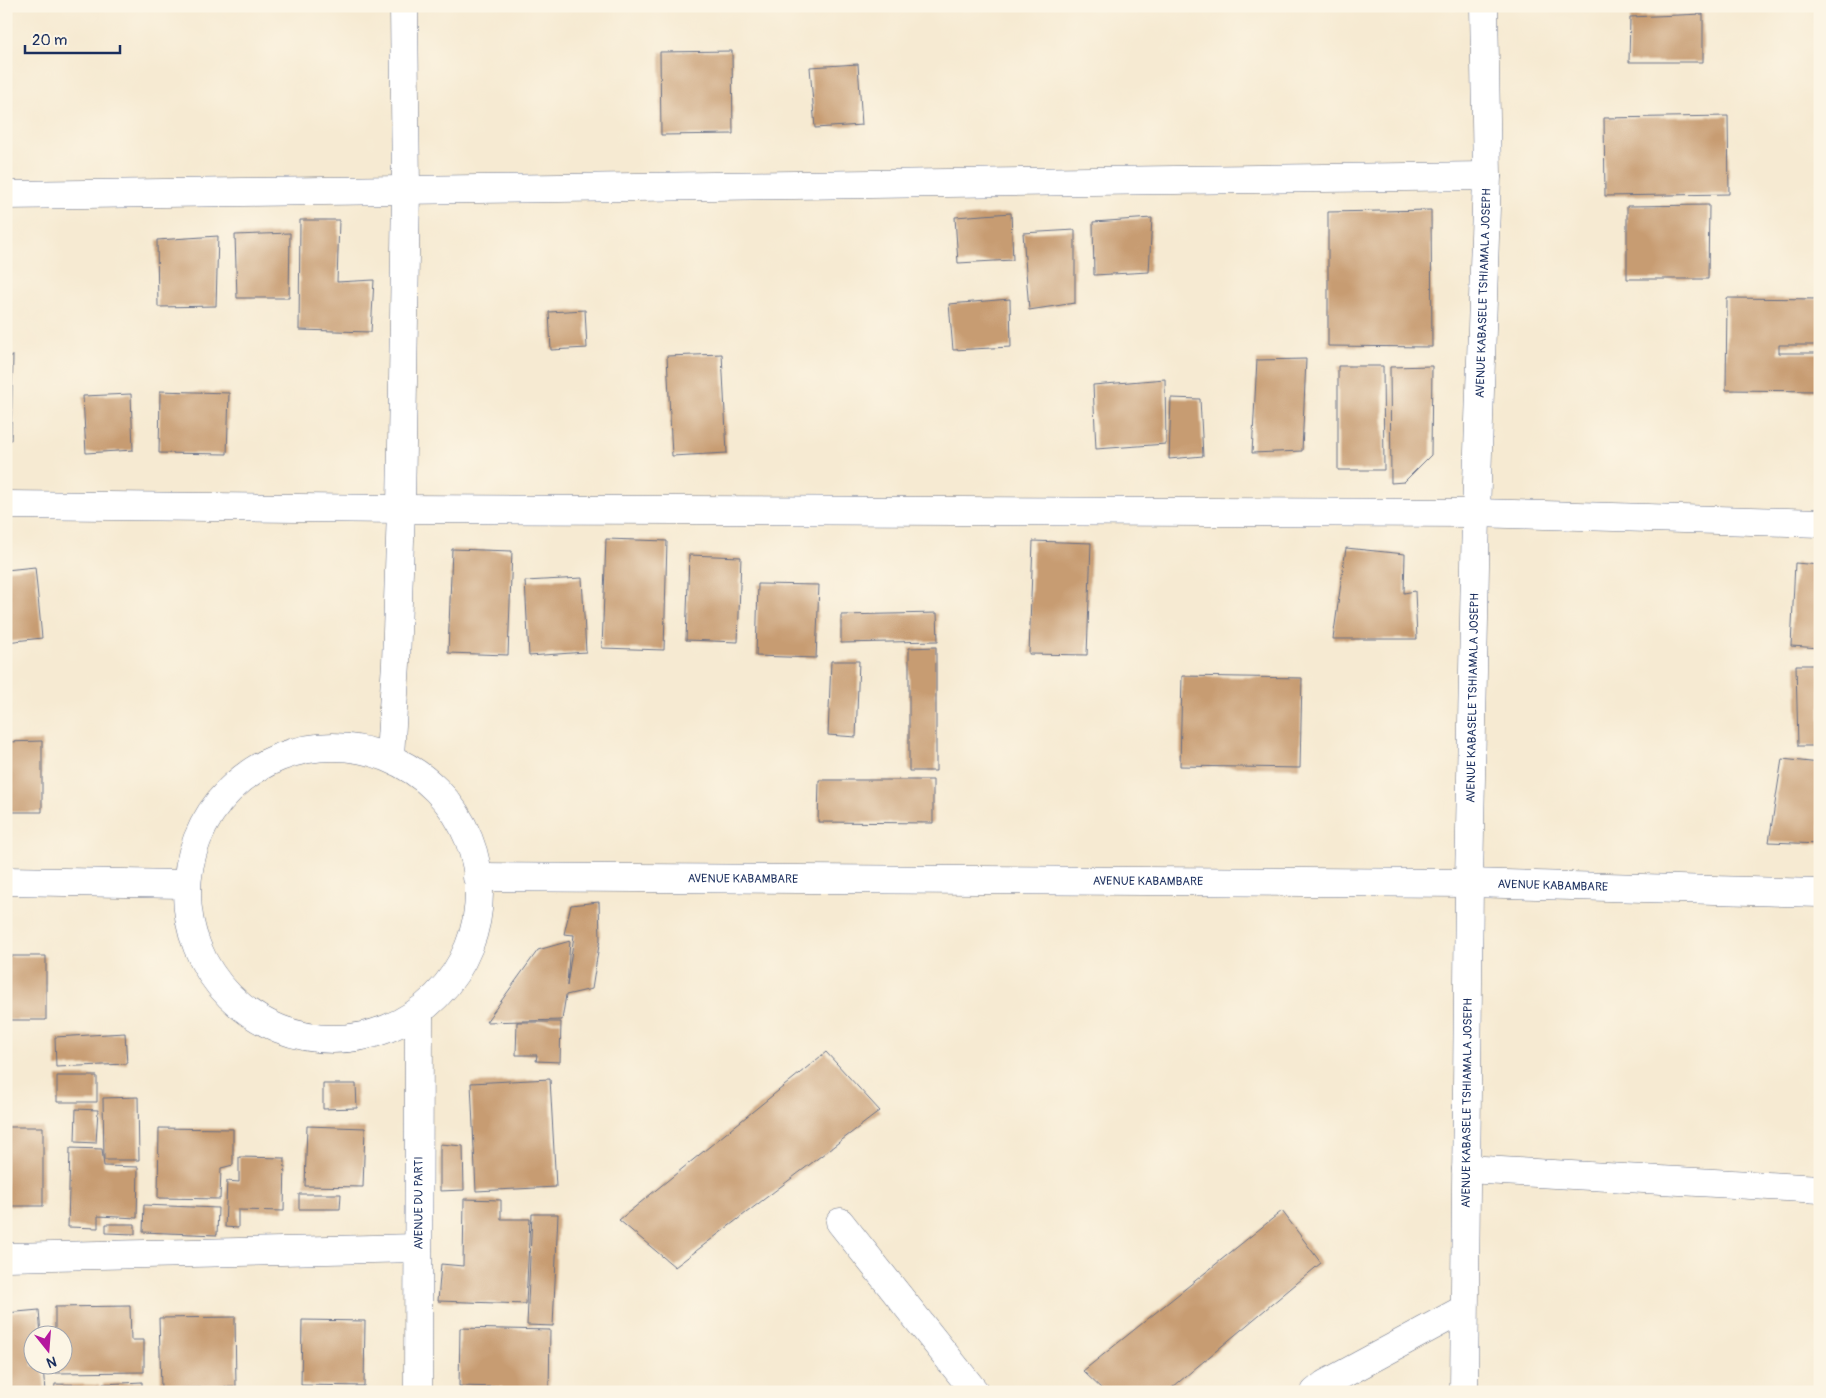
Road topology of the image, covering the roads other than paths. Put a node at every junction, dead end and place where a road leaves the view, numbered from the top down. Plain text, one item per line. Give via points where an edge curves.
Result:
1 (404, 6) edge
2 (1484, 6) edge
3 (1487, 176) junction
4 (406, 190) junction
5 (6, 195) edge
6 (6, 505) edge
7 (401, 509) junction
8 (1476, 513) junction
9 (1820, 523) edge
10 (390, 755) junction
11 (477, 877) junction
12 (6, 881) edge
13 (1470, 883) junction
14 (182, 884) junction
15 (1820, 894) edge
16 (419, 1014) junction
17 (1466, 1169) junction
18 (1820, 1189) edge
19 (840, 1222) dead end
20 (418, 1248) junction
21 (6, 1257) edge
22 (1464, 1309) junction
23 (418, 1392) edge
24 (975, 1392) edge
25 (1315, 1392) edge
26 (1464, 1392) edge

1 - 4 street
2 - 3 street, AVENUE KABASELE TSHIAMALA JOSEPH
3 - 4 street
3 - 8 street, AVENUE KABASELE TSHIAMALA JOSEPH
4 - 5 street
4 - 7 street
6 - 7 street
7 - 8 street
7 - 10 street
8 - 9 street
8 - 13 street, AVENUE KABASELE TSHIAMALA JOSEPH
10 - 11 street via 419,774 448,802 468,838
10 - 14 street via 343,746 302,749 264,763 231,787 206,819
11 - 13 street, AVENUE KABAMBARE
11 - 16 street via 474,922 467,956 444,993
12 - 14 street
13 - 15 street, AVENUE KABAMBARE
13 - 17 street, AVENUE KABASELE TSHIAMALA JOSEPH
14 - 16 street via 196,944 220,984 248,1014 293,1035 336,1039 379,1032
16 - 20 street, AVENUE DU PARTI
17 - 18 street
17 - 22 street, AVENUE KABASELE TSHIAMALA JOSEPH
19 - 24 street
20 - 21 street
20 - 23 street, AVENUE DU PARTI
22 - 25 street via 1324,1384
22 - 26 street, AVENUE KABASELE TSHIAMALA JOSEPH

